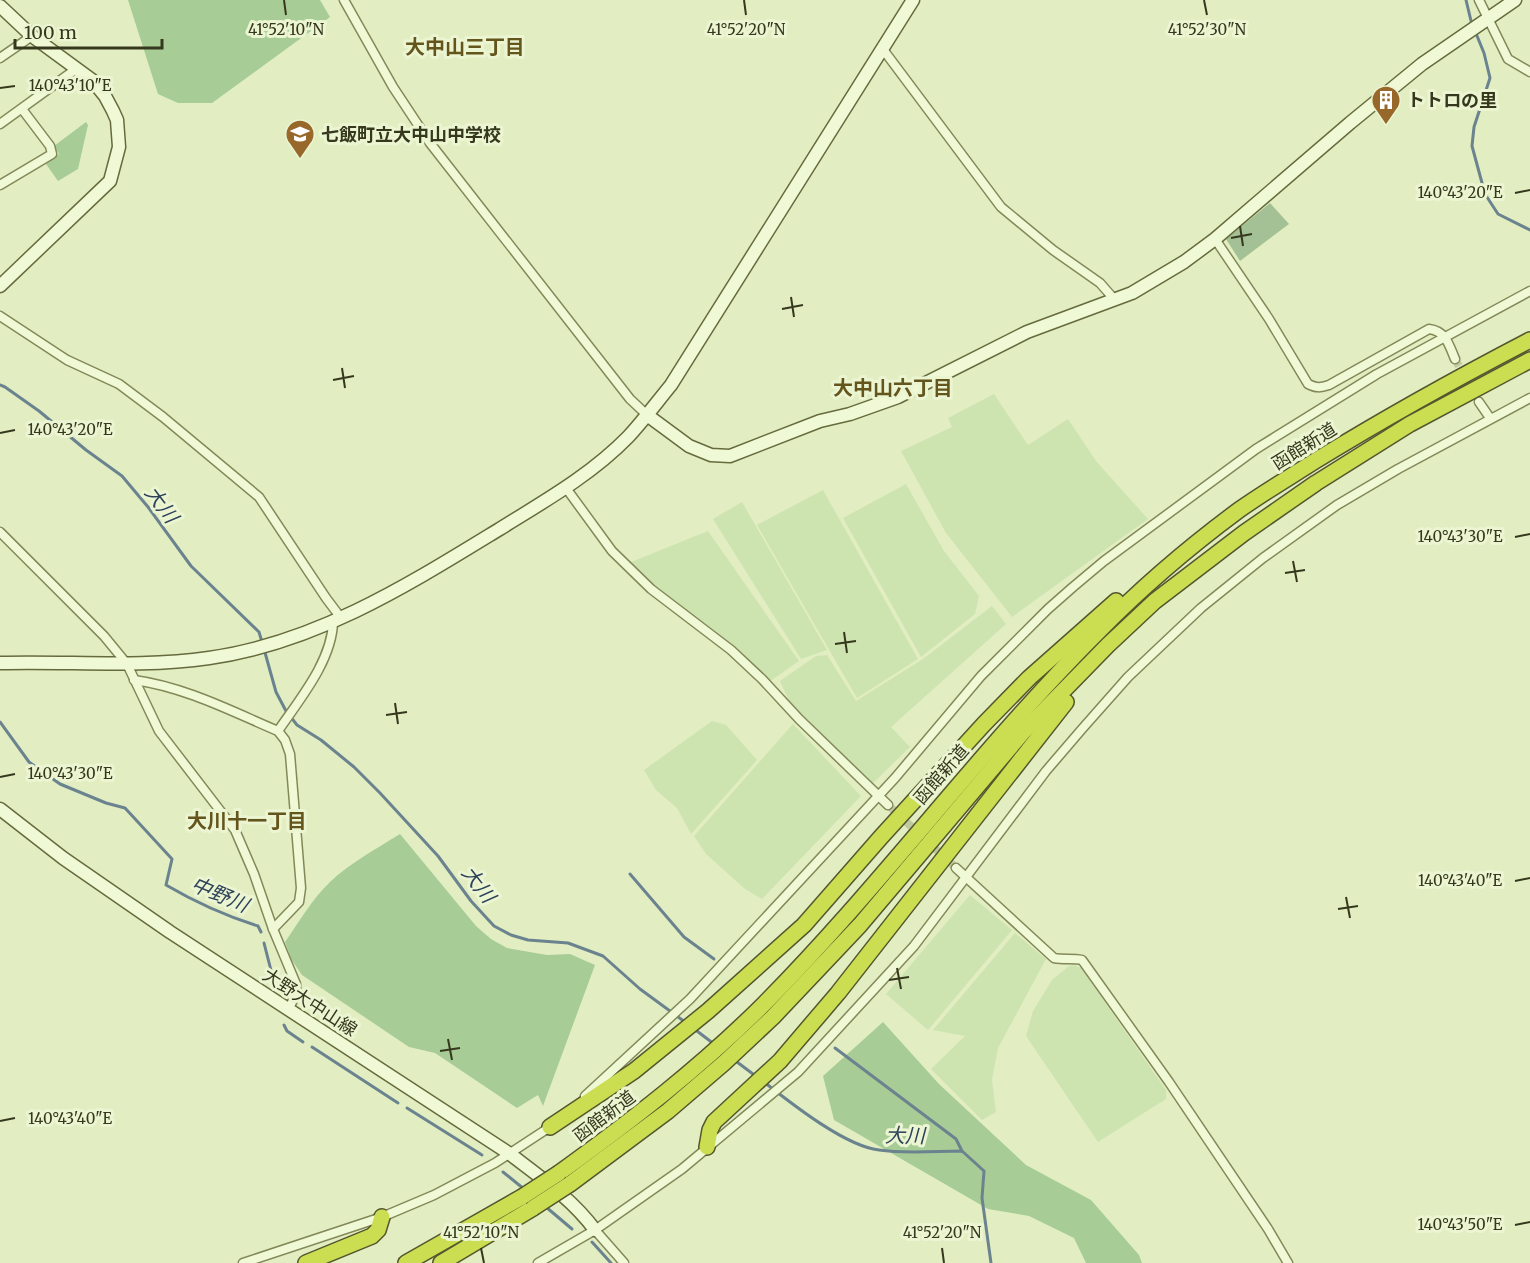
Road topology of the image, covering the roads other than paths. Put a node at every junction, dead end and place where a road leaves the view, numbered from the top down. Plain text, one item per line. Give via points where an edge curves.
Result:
1 (344, 0) edge
2 (914, 0) edge
3 (1479, 0) edge
4 (1515, 0) edge
5 (0, 6) edge
6 (1484, 20) junction
7 (32, 36) junction
8 (882, 48) junction
9 (0, 58) edge
10 (76, 69) junction
11 (1530, 72) edge
12 (22, 109) junction
13 (0, 124) edge
14 (0, 185) edge
15 (1215, 239) junction
16 (0, 286) edge
17 (1530, 291) edge
18 (1114, 299) junction
19 (0, 316) edge
20 (1445, 337) junction
21 (1530, 340) edge
22 (1455, 359) tunnel mouth
23 (1530, 360) edge
24 (1530, 398) edge
25 (1479, 402) tunnel mouth
26 (647, 415) junction
27 (1490, 418) junction
28 (566, 488) junction
29 (1239, 510) junction
30 (0, 532) edge
31 (1155, 601) junction
32 (337, 620) junction
33 (0, 663) edge
34 (127, 664) junction
35 (134, 681) junction
36 (278, 731) junction
37 (878, 796) junction
38 (888, 805) tunnel mouth
39 (0, 809) edge
40 (956, 868) tunnel mouth
41 (966, 878) junction
42 (273, 929) junction
43 (289, 1009) junction
44 (550, 1127) junction
45 (707, 1147) junction
46 (510, 1154) junction
47 (564, 1179) junction
48 (528, 1203) junction
49 (382, 1217) junction
50 (595, 1230) junction
51 (243, 1263) edge
52 (306, 1263) edge
53 (406, 1263) edge
54 (441, 1263) edge
55 (538, 1263) edge
56 (624, 1263) edge
57 (1288, 1263) edge

1 - 26 street via 430,143 630,399
2 - 8 street
3 - 6 street
4 - 6 street
5 - 7 street
6 - 11 street via 1508,59
6 - 15 street via 1422,64
7 - 9 street
7 - 10 street
8 - 18 street via 1001,207 1100,283
8 - 26 street via 705,333
10 - 12 street
10 - 16 street via 105,96 117,120 119,147 113,173 90,202
12 - 13 street
12 - 14 street via 52,154
15 - 18 street via 1184,262
15 - 20 street via 1308,384 1314,387 1329,385 1429,329
17 - 20 street
18 - 26 street via 1027,332 898,397 820,421 730,456 711,455 689,446
19 - 32 street via 67,360 119,384 259,497
20 - 22 street
20 - 37 street via 1256,449 1104,561 1048,609 981,676
21 - 29 highway, 函館新道 via 1358,435
23 - 31 highway, 函館新道 via 1410,424 1323,479
24 - 27 street
25 - 27 street
26 - 28 street via 627,438
27 - 41 street via 1337,505 1201,608 1128,677 1082,729
28 - 32 street via 473,546
28 - 37 street via 612,551 651,589 731,650
29 - 44 highway via 1123,595 1029,678 804,925 708,1011 634,1071
29 - 47 highway, 函館新道 via 1098,632 1007,728 847,915 737,1030
30 - 34 street
31 - 45 highway via 1050,720 838,993 780,1061 714,1122
31 - 47 highway, 函館新道 via 1024,731 860,925 751,1039 639,1134
32 - 34 street via 255,649 208,658
32 - 36 street via 327,654
33 - 34 street
34 - 35 street
35 - 36 street via 198,696
35 - 42 street via 159,731 235,830
36 - 42 street via 290,754 301,888 299,902
37 - 38 street
37 - 44 street via 690,999
39 - 43 street, 大野大中山線 via 63,858
40 - 41 street
41 - 45 street via 914,945 798,1072
41 - 57 street via 1054,958 1082,960 1169,1082
42 - 43 street via 296,984
43 - 46 street, 大野大中山線
44 - 46 street
45 - 50 street via 682,1170
46 - 49 street via 472,1177
46 - 50 street, 大野大中山線 via 552,1186
47 - 48 highway, 函館新道, bridge
48 - 53 highway, 函館新道
48 - 54 highway, 函館新道
49 - 51 street
49 - 52 highway via 372,1236
50 - 55 street
50 - 56 street

